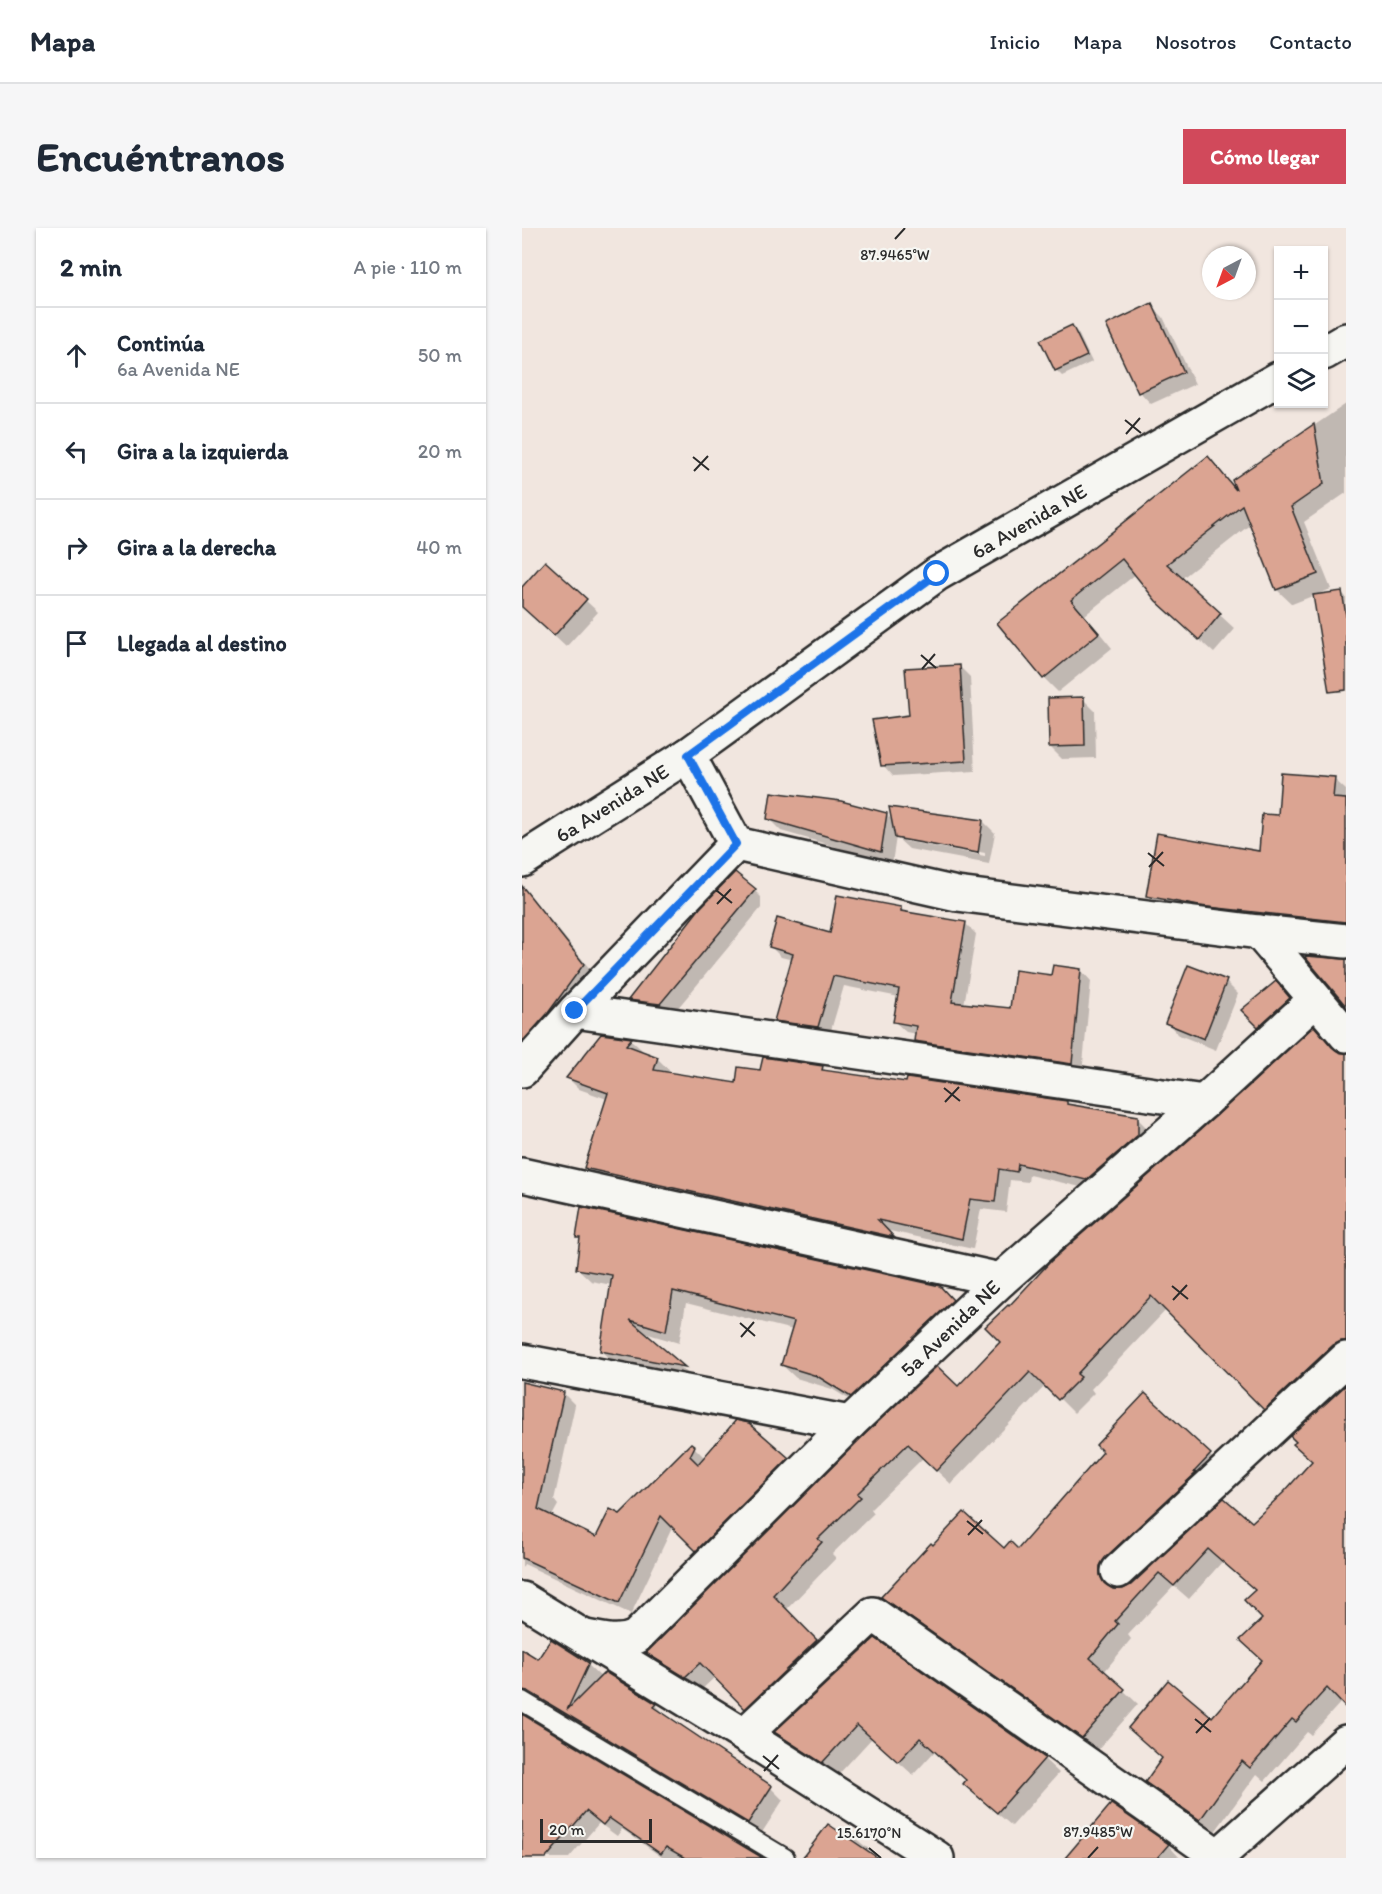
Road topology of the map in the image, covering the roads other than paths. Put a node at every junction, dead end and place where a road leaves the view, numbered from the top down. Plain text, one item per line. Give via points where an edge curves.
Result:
1 (1346, 340) edge
2 (1328, 350) edge
3 (1274, 381) edge
4 (688, 755) junction
5 (736, 844) junction
6 (522, 860) edge
7 (1259, 932) junction
8 (1346, 941) edge
9 (1315, 1000) junction
10 (575, 1011) junction
11 (1346, 1035) edge
12 (522, 1070) edge
13 (1204, 1102) junction
14 (522, 1175) edge
15 (1000, 1280) junction
16 (1346, 1359) edge
17 (522, 1361) edge
18 (850, 1423) junction
19 (1118, 1571) dead end
20 (522, 1599) edge
21 (586, 1637) junction
22 (522, 1701) edge
23 (744, 1735) junction
24 (1346, 1742) edge
25 (1217, 1857) edge
26 (786, 1858) edge
27 (937, 1858) edge

1 - 2 street
3 - 4 street, 6a Avenida NE via 937,574
4 - 5 street
4 - 6 street, 6a Avenida NE
5 - 7 street via 957,894
5 - 10 street
7 - 8 street
7 - 9 street
9 - 11 street
9 - 13 street, 5a Avenida NE
10 - 12 street
10 - 13 street
13 - 15 street, 5a Avenida NE
14 - 15 street
15 - 18 street, 5a Avenida NE
16 - 19 street
17 - 18 street
18 - 21 street, 5a Avenida NE via 636,1637 616,1643
20 - 21 street
21 - 23 street
22 - 26 lane
23 - 25 street via 873,1614
23 - 27 street
24 - 25 street

